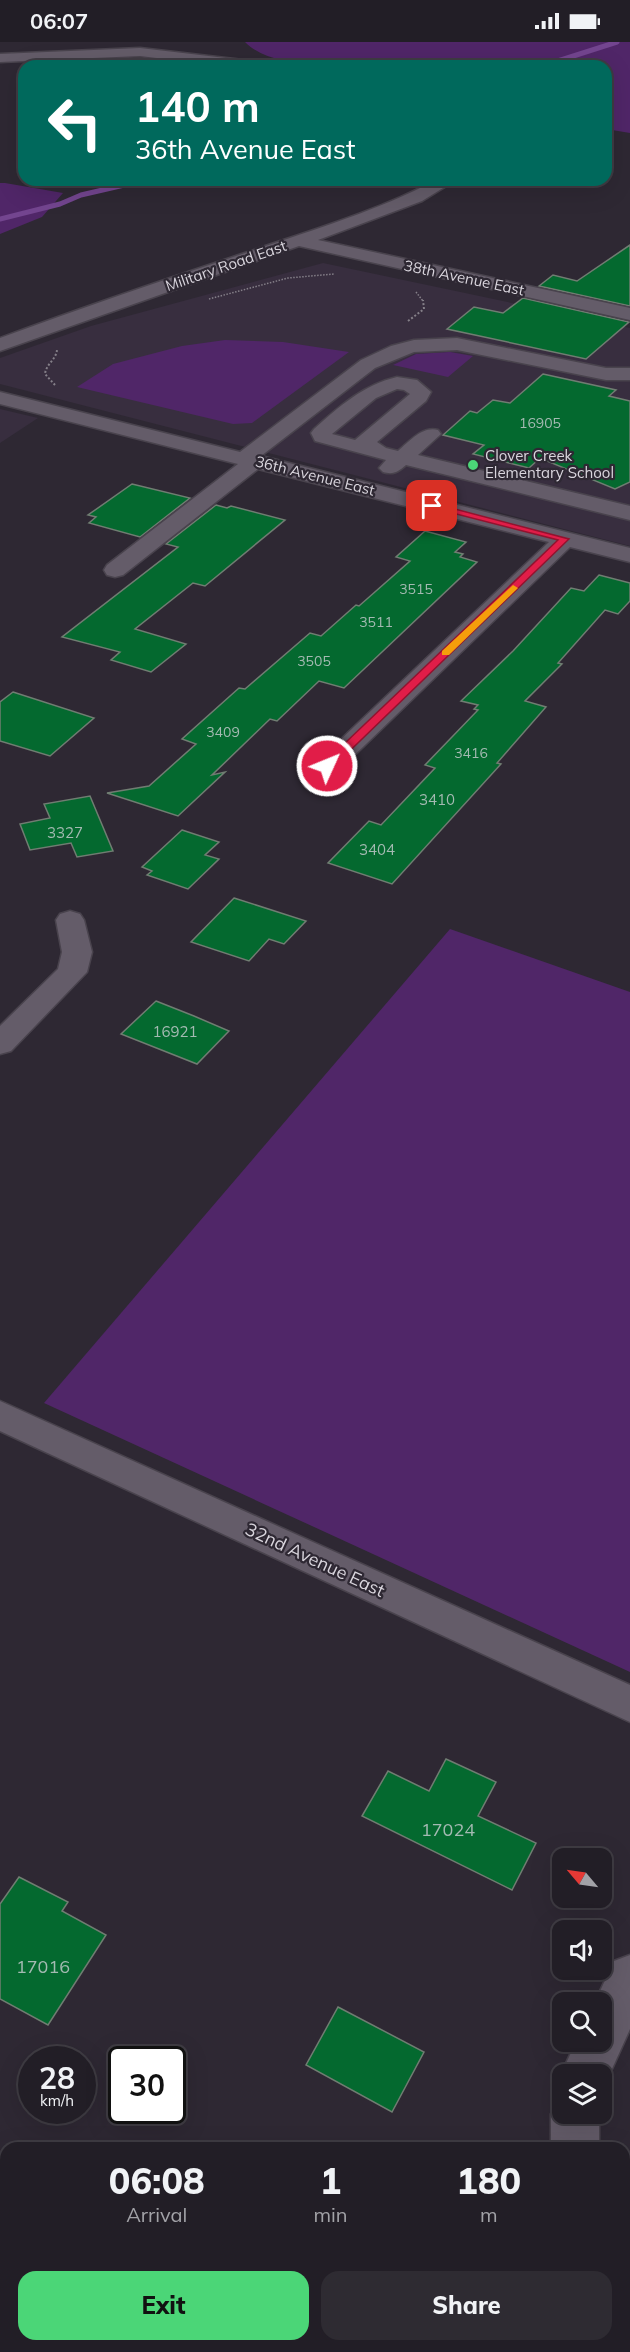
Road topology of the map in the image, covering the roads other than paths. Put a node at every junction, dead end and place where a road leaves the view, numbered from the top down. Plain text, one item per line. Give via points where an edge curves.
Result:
1 (164, 42) edge
2 (249, 51) dead end
3 (91, 53) junction
4 (0, 58) edge
5 (229, 60) edge
6 (262, 60) edge
7 (438, 186) edge
8 (298, 241) junction
9 (630, 314) edge
10 (0, 345) edge
11 (630, 374) edge
12 (0, 398) edge
13 (431, 434) dead end
14 (380, 453) junction
15 (402, 458) junction
16 (250, 460) junction
17 (365, 489) junction
18 (630, 513) edge
19 (565, 539) junction
20 (630, 555) edge
21 (115, 570) dead end
22 (327, 766) dead end
23 (70, 920) dead end
24 (0, 1044) edge
25 (0, 1415) edge
26 (630, 1704) edge
27 (630, 1977) edge
28 (612, 2016) edge
29 (574, 2124) edge
30 (575, 2142) edge

1 - 3 street
2 - 6 street
3 - 4 street
3 - 5 street via 160,53
7 - 8 street, Military Road East via 381,212
8 - 9 street, 38th Avenue East
8 - 10 street, Military Road East
11 - 16 street via 606,374 457,344 414,346 368,364
12 - 16 street, 36th Avenue East
13 - 15 street
14 - 14 street via 365,441 419,397 417,387 396,383 377,388 321,433 330,441
14 - 15 street
15 - 17 street
15 - 18 street
16 - 17 street, 36th Avenue East
16 - 21 street
17 - 19 street, 36th Avenue East
19 - 20 street, 36th Avenue East
19 - 22 street
23 - 24 street via 77,952 72,972
25 - 26 street, 32nd Avenue East
27 - 28 street
29 - 30 street

